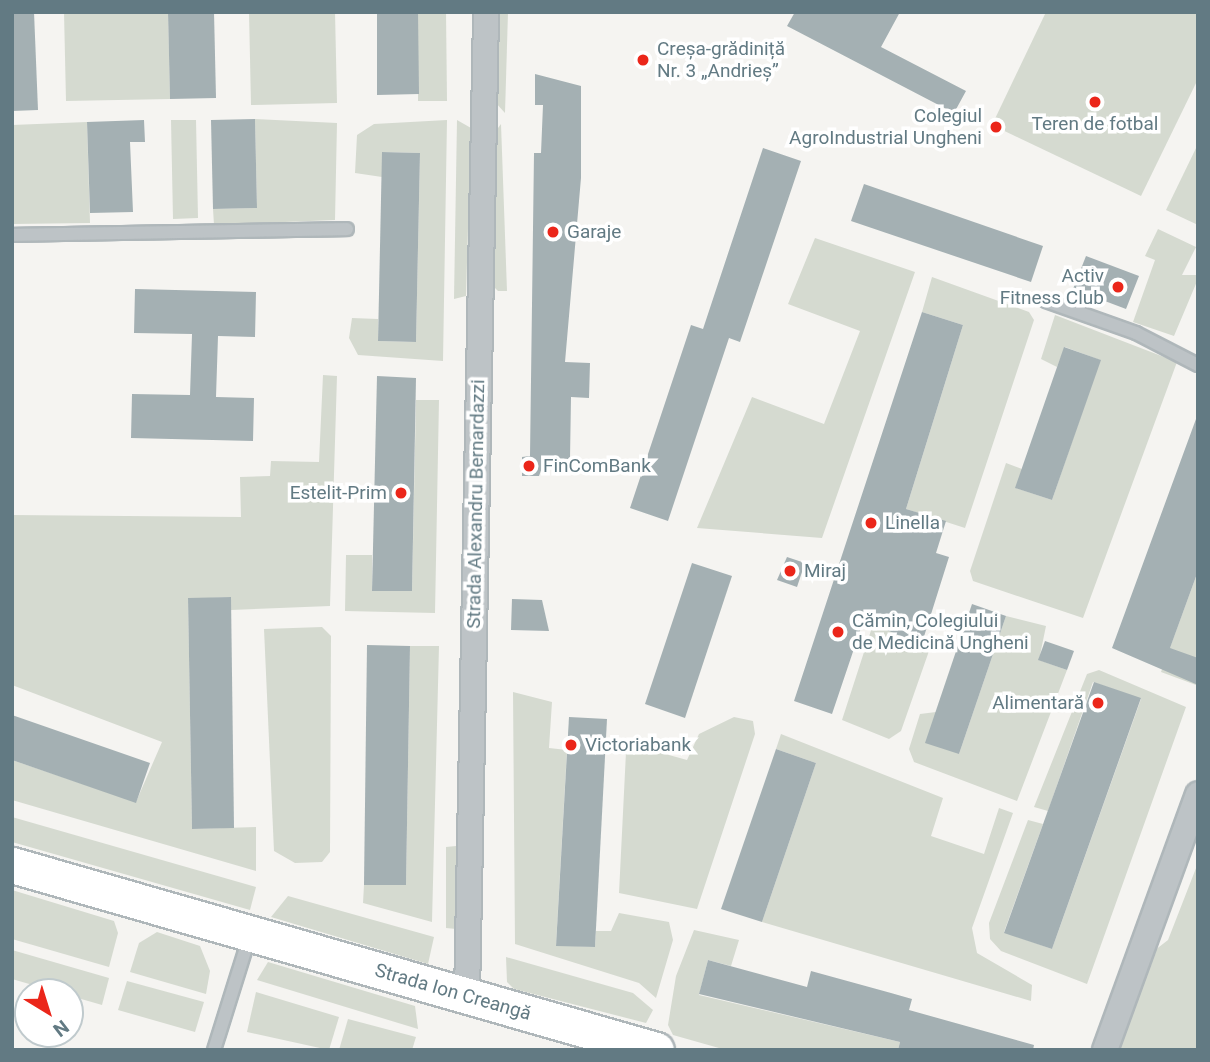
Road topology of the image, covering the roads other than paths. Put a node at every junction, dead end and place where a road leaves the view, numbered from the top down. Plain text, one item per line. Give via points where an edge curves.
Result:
1 (486, 12) edge
2 (347, 229) dead end
3 (12, 235) edge
4 (1046, 301) dead end
5 (1198, 365) edge
6 (1198, 794) edge
7 (12, 865) edge
8 (250, 934) junction
9 (467, 996) junction
10 (214, 1050) edge
11 (656, 1050) edge
12 (1105, 1050) edge

1 - 9 street, Strada Alexandru Bernardazzi
2 - 3 lane
4 - 5 lane via 1136,333
6 - 12 street
7 - 8 street, Strada Ion Creangă
8 - 9 street, Strada Ion Creangă
8 - 10 lane
9 - 11 street, Strada Ion Creangă

